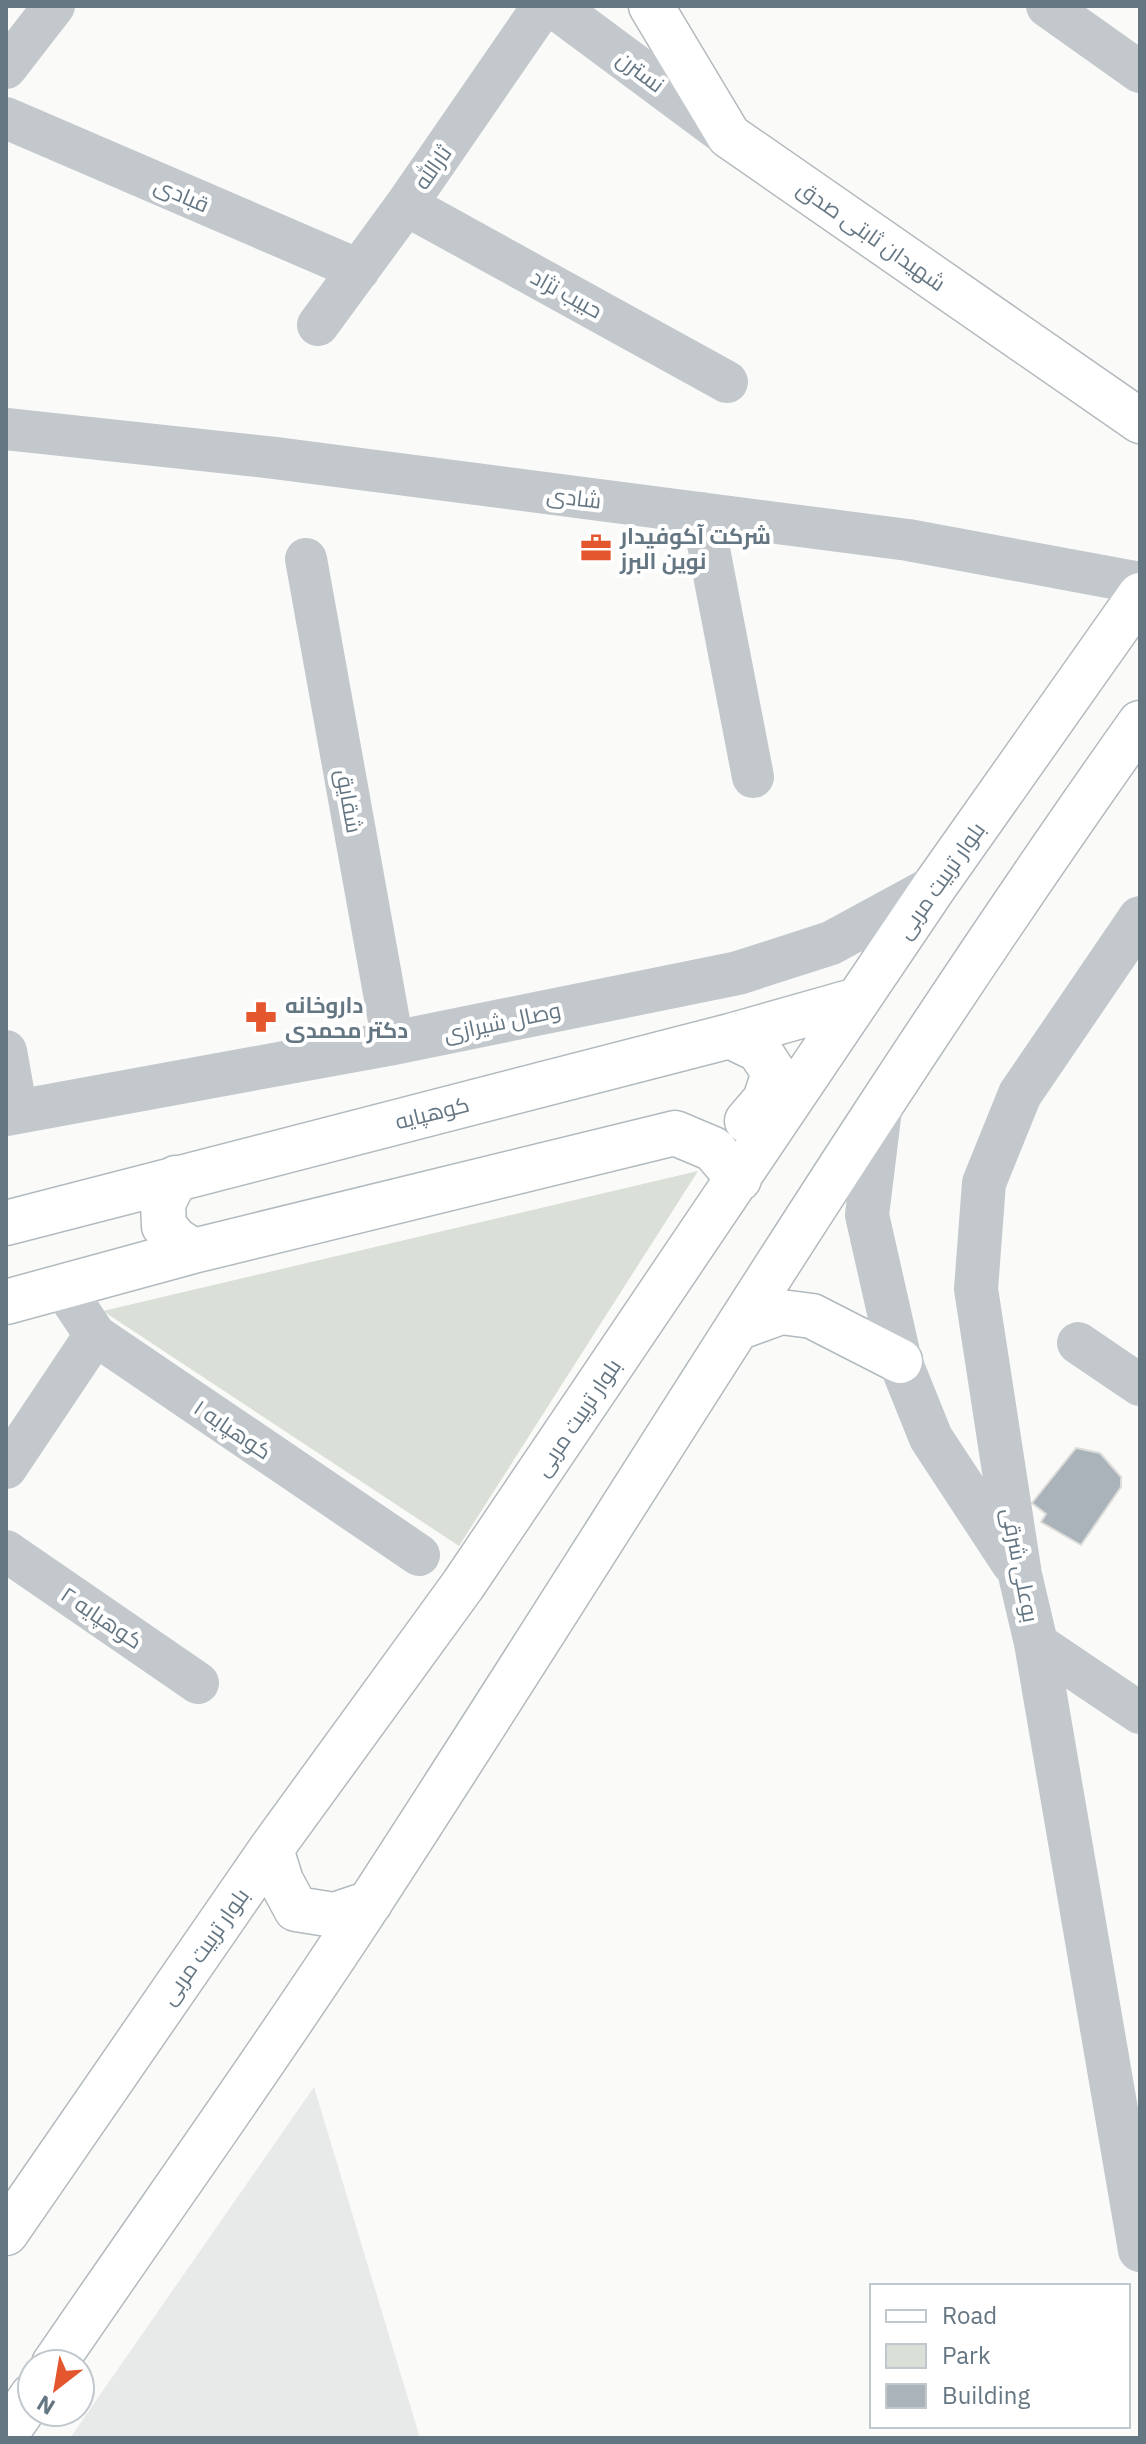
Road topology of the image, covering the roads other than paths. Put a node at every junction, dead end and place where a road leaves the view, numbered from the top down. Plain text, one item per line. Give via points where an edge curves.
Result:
1 (54, 6) edge
2 (543, 6) edge
3 (554, 6) edge
4 (651, 6) edge
5 (1047, 6) edge
6 (6, 68) edge
7 (1140, 72) edge
8 (6, 118) edge
9 (729, 136) junction
10 (406, 205) junction
11 (359, 270) junction
12 (318, 325) dead end
13 (727, 382) dead end
14 (1139, 416) edge
15 (6, 429) edge
16 (702, 513) junction
17 (306, 559) dead end
18 (1140, 583) edge
19 (1140, 595) edge
20 (1140, 723) edge
21 (753, 777) dead end
22 (934, 887) junction
23 (1140, 918) edge
24 (857, 1000) junction
25 (730, 1036) junction
26 (393, 1043) junction
27 (6, 1051) edge
28 (880, 1109) junction
29 (12, 1113) edge
30 (675, 1133) junction
31 (176, 1178) junction
32 (739, 1179) junction
33 (104, 1199) junction
34 (6, 1223) edge
35 (193, 1251) junction
36 (133, 1267) junction
37 (63, 1287) junction
38 (6, 1302) edge
39 (737, 1328) junction
40 (95, 1335) junction
41 (1078, 1343) dead end
42 (900, 1361) junction
43 (1140, 1385) edge
44 (6, 1468) edge
45 (6, 1551) edge
46 (419, 1555) dead end
47 (1020, 1575) junction
48 (1036, 1643) junction
49 (198, 1683) dead end
50 (1140, 1713) edge
51 (271, 1849) junction
52 (370, 1903) junction
53 (6, 2233) edge
54 (1140, 2250) edge
55 (65, 2348) edge

1 - 6 street
2 - 10 street, ثارالله
3 - 9 street, نسترن
4 - 9 main road, شهیدان ثابتی صدق
5 - 7 street
8 - 11 street, قبادی
9 - 14 main road, شهیدان ثابتی صدق
10 - 11 street, ثارالله
10 - 13 street, حبیب نژاد
11 - 12 street, ثارالله
15 - 16 street, شادی
16 - 18 street, شادی via 908,540
16 - 21 street
17 - 26 street, شقایق
19 - 22 main road, بلوار تربیت مربی
20 - 28 main road
22 - 24 main road, بلوار تربیت مربی
22 - 26 street, وصال شیرازی via 831,943 738,973
23 - 47 street, بوعلی شرقی via 1020,1094 984,1183 976,1289
24 - 25 main road, کوهپایه
24 - 32 main road, بلوار تربیت مربی
25 - 30 main road via 759,1050 774,1073 765,1100 748,1121 720,1133
25 - 31 main road, کوهپایه
26 - 29 street, وصال شیرازی
27 - 29 street
28 - 39 main road
28 - 42 street via 867,1215
30 - 32 main road via 713,1149
30 - 35 main road
31 - 33 main road, کوهپایه
31 - 35 main road via 163,1203 164,1226
32 - 51 main road, بلوار تربیت مربی via 463,1585
33 - 34 main road, کوهپایه
33 - 36 main road via 126,1211 139,1229
35 - 36 main road
36 - 37 main road
37 - 38 main road
37 - 40 street, کوهپایه ۱
39 - 42 main road via 781,1312 812,1316
39 - 52 main road
40 - 44 street
40 - 46 street, کوهپایه ۱
41 - 43 street
42 - 47 street via 931,1438
45 - 49 street, کوهپایه ۲
47 - 48 street, بوعلی شرقی
48 - 50 street
48 - 54 street, بوعلی شرقی
51 - 52 main road via 296,1909 334,1915
51 - 53 main road, بلوار تربیت مربی
52 - 55 main road

